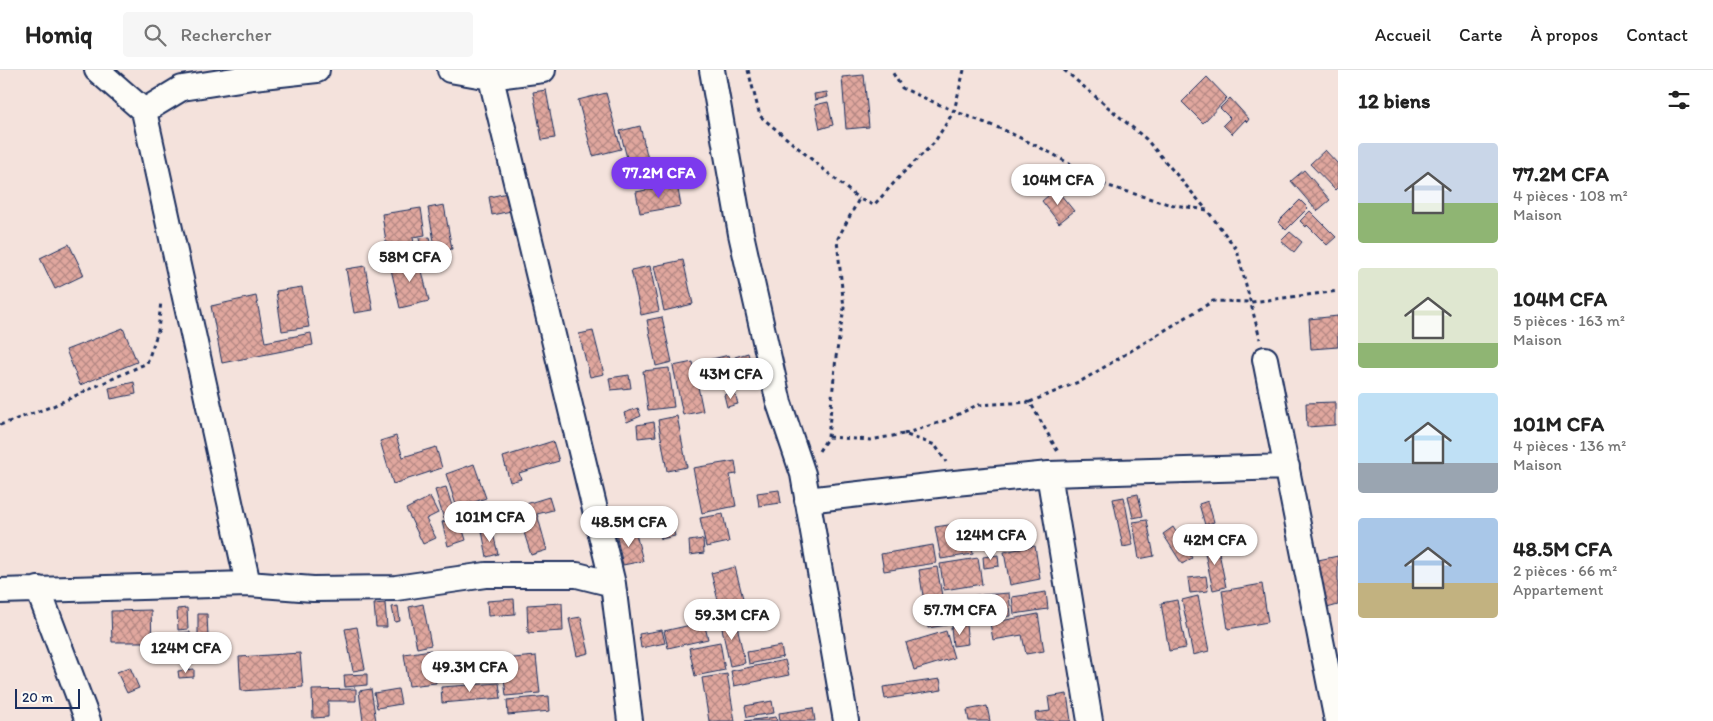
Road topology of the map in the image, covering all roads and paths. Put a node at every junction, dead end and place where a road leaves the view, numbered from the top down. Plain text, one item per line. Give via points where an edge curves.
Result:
1 (97, 70) edge
2 (317, 70) edge
3 (450, 70) edge
4 (542, 70) edge
5 (712, 70) edge
6 (748, 70) edge
7 (891, 70) edge
8 (964, 70) edge
9 (1064, 70) edge
10 (489, 74) edge
11 (144, 111) junction
12 (954, 111) junction
13 (858, 200) junction
14 (1207, 210) junction
15 (1338, 291) edge
16 (162, 292) dead end
17 (1252, 302) junction
18 (1265, 359) joint
19 (1030, 402) junction
20 (0, 425) edge
21 (904, 434) junction
22 (828, 437) junction
23 (1287, 467) junction
24 (803, 474) junction
25 (1059, 474) junction
26 (955, 483) junction
27 (807, 500) junction
28 (248, 584) junction
29 (613, 584) junction
30 (38, 589) junction
31 (0, 591) edge
32 (88, 721) edge
33 (630, 721) edge
34 (846, 721) edge
35 (1090, 721) edge
36 (1337, 721) edge

1 - 11 street
2 - 11 street via 182,88
3 - 10 street
4 - 10 street
5 - 24 street via 741,234 779,404
6 - 13 path via 760,116
7 - 12 path via 902,88
8 - 12 path
9 - 14 path via 1146,139
10 - 29 street
11 - 28 street
12 - 13 path via 934,143 874,205
12 - 14 path via 1004,130 1105,185 1168,204
13 - 22 path via 837,240 844,308
14 - 17 path via 1238,250
15 - 17 path
16 - 20 path via 158,331 147,363 52,406
17 - 18 path
17 - 19 path via 1213,301 1083,380
18 - 23 street
19 - 21 path via 978,405 947,420
19 - 25 path
21 - 22 path via 870,440
21 - 26 path via 935,445
22 - 24 path
23 - 25 street
23 - 36 street
24 - 27 street
25 - 26 street
25 - 35 street
26 - 27 street
27 - 34 street
28 - 29 street via 313,589 396,588 486,574 577,575
28 - 30 street
29 - 33 street
30 - 31 street
30 - 32 street

